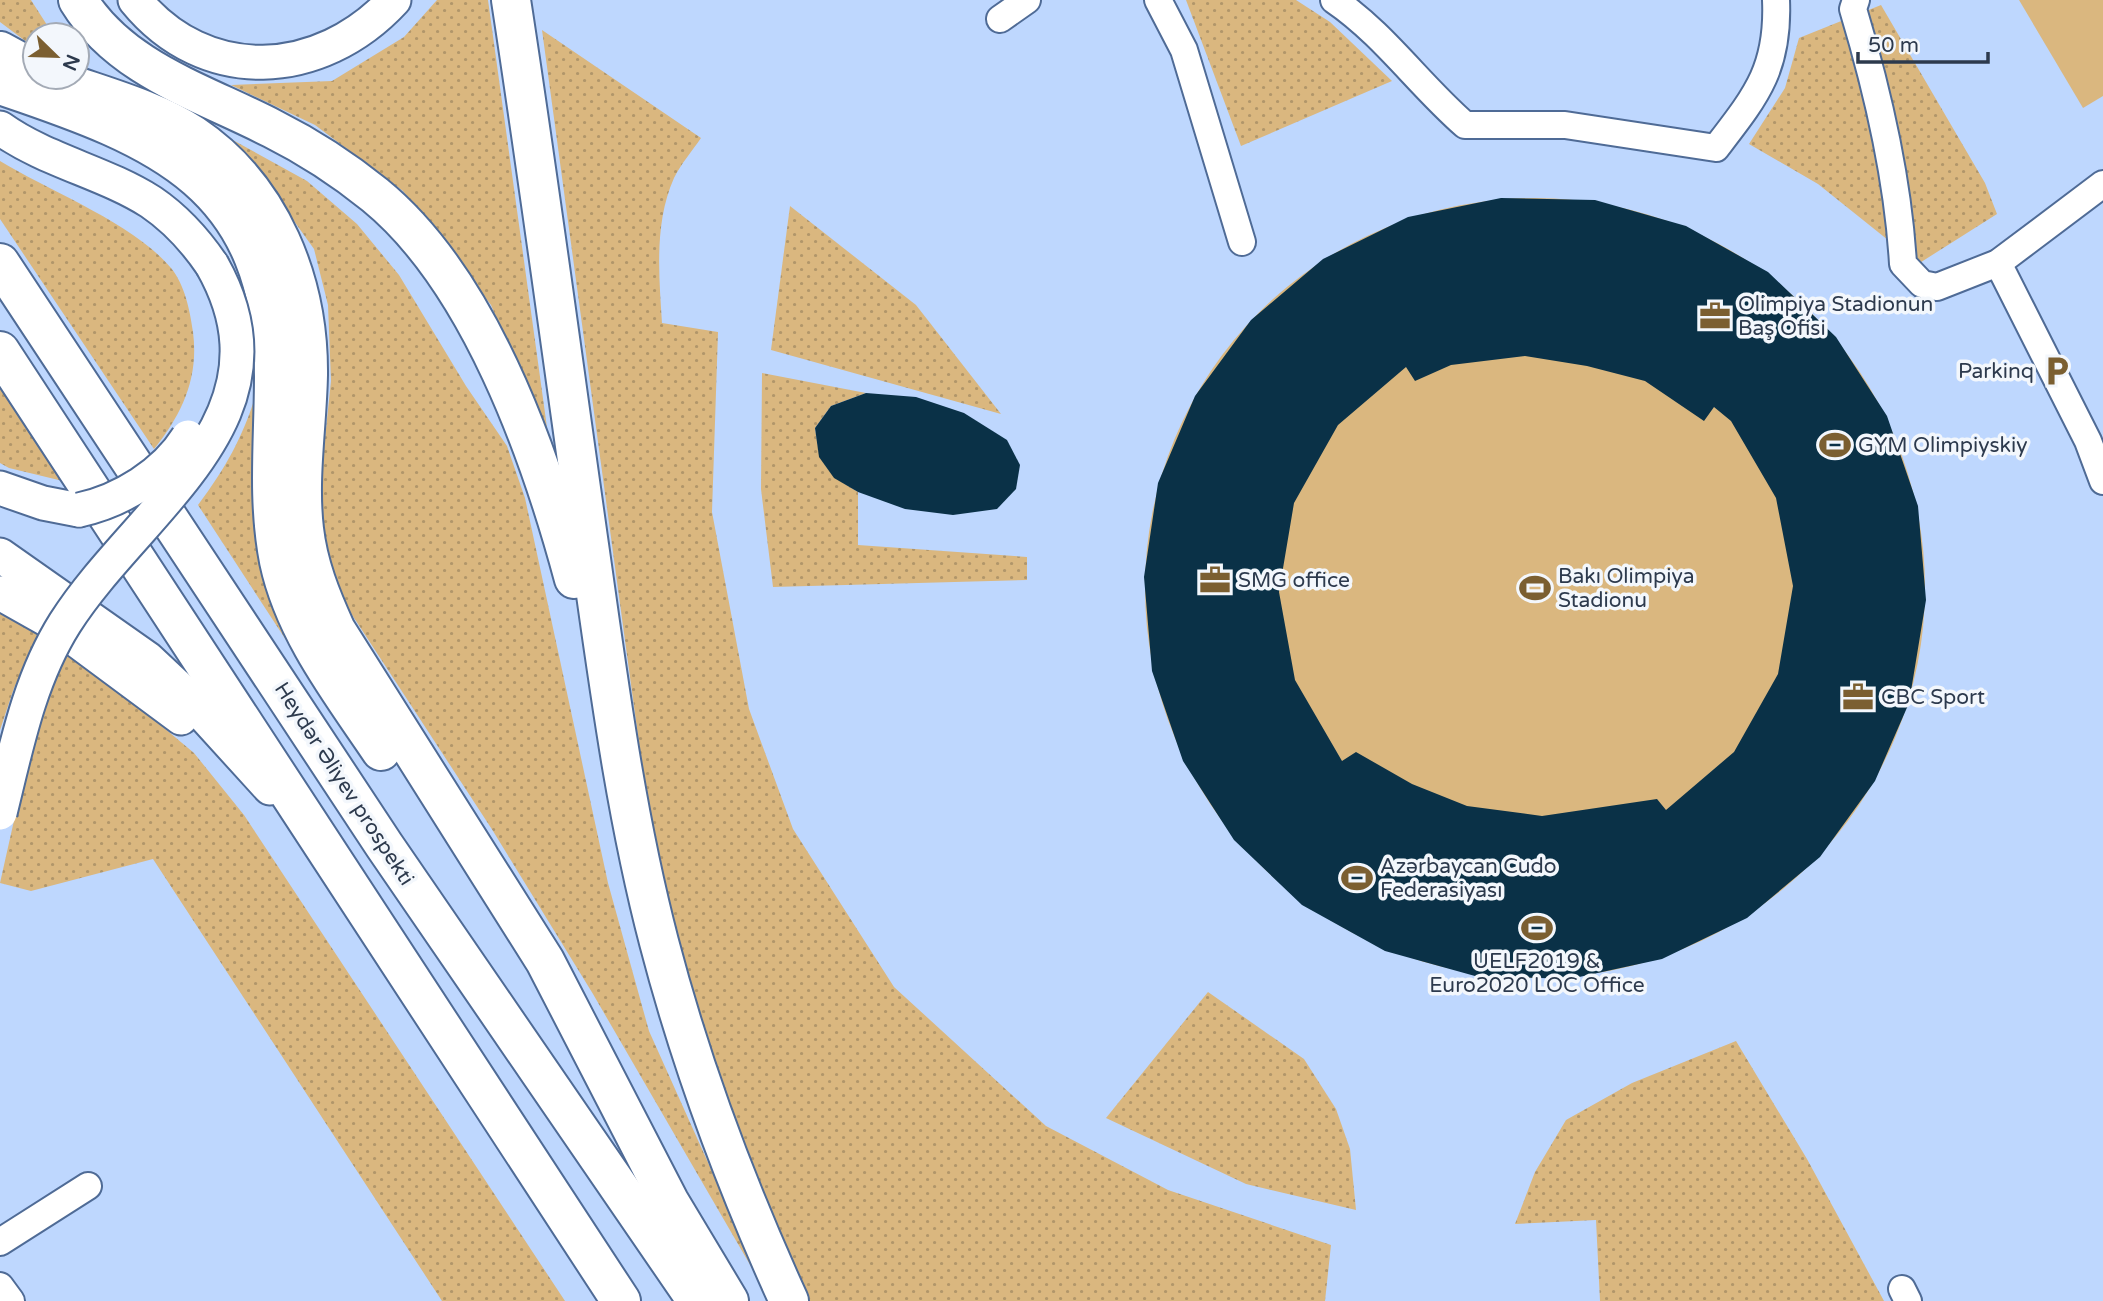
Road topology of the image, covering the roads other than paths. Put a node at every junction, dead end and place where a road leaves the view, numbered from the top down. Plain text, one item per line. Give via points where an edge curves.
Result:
1 (78, 0) edge
2 (135, 0) edge
3 (394, 0) edge
4 (511, 0) edge
5 (1027, 0) edge
6 (1158, 0) edge
7 (1334, 0) edge
8 (1776, 0) edge
9 (1856, 0) edge
10 (1000, 19) dead end
11 (0, 51) edge
12 (21, 63) edge
13 (0, 85) edge
14 (89, 91) edge
15 (0, 128) edge
16 (2103, 184) edge
17 (1242, 242) dead end
18 (0, 263) edge
19 (1998, 263) junction
20 (212, 265) junction
21 (0, 351) edge
22 (2103, 481) edge
23 (0, 488) edge
24 (0, 505) edge
25 (79, 510) junction
26 (0, 555) edge
27 (1, 593) edge
28 (615, 730) junction
29 (0, 813) edge
30 (349, 885) junction
31 (88, 1186) dead end
32 (669, 1201) junction
33 (0, 1242) edge
34 (0, 1286) edge
35 (11, 1301) edge
36 (621, 1301) edge
37 (697, 1301) edge
38 (729, 1301) edge
39 (789, 1301) edge

1 - 28 highway via 117,48 274,129 376,195 414,234 452,284 484,340 544,478
2 - 3 main road via 149,18 180,42 218,58 265,63 313,55 349,37
4 - 28 highway
5 - 10 street
6 - 17 street via 1184,50
7 - 8 street via 1357,16 1431,96 1465,125 1564,125 1716,148 1761,89 1777,32
9 - 19 street via 1853,9 1873,74 1890,160 1903,264 1922,284 1937,288
11 - 12 highway
13 - 32 highway via 82,114 161,151 214,192 249,243 263,277 274,349 271,499 289,598 330,675 531,976
14 - 32 highway via 194,136 220,156 261,204 292,268 305,323 304,529 310,567 322,600 336,630 545,961
15 - 20 main road via 151,202 187,232
16 - 19 street
18 - 37 highway, Heydər Əliyev prospekti via 384,845
19 - 22 street via 2088,441
20 - 25 main road, bridge via 224,320 224,349 202,415 182,447 160,470 114,498
20 - 29 main road, bridge via 232,306 239,347 238,369 224,415 202,453 85,594 52,645 23,721
21 - 30 highway
23 - 25 main road
24 - 25 main road via 37,512
26 - 30 main road via 131,647 178,688 260,776
27 - 30 main road via 93,651 185,721 219,750
28 - 39 highway via 638,852 676,1004 750,1214
30 - 36 highway
31 - 33 street
32 - 38 highway
34 - 35 street

